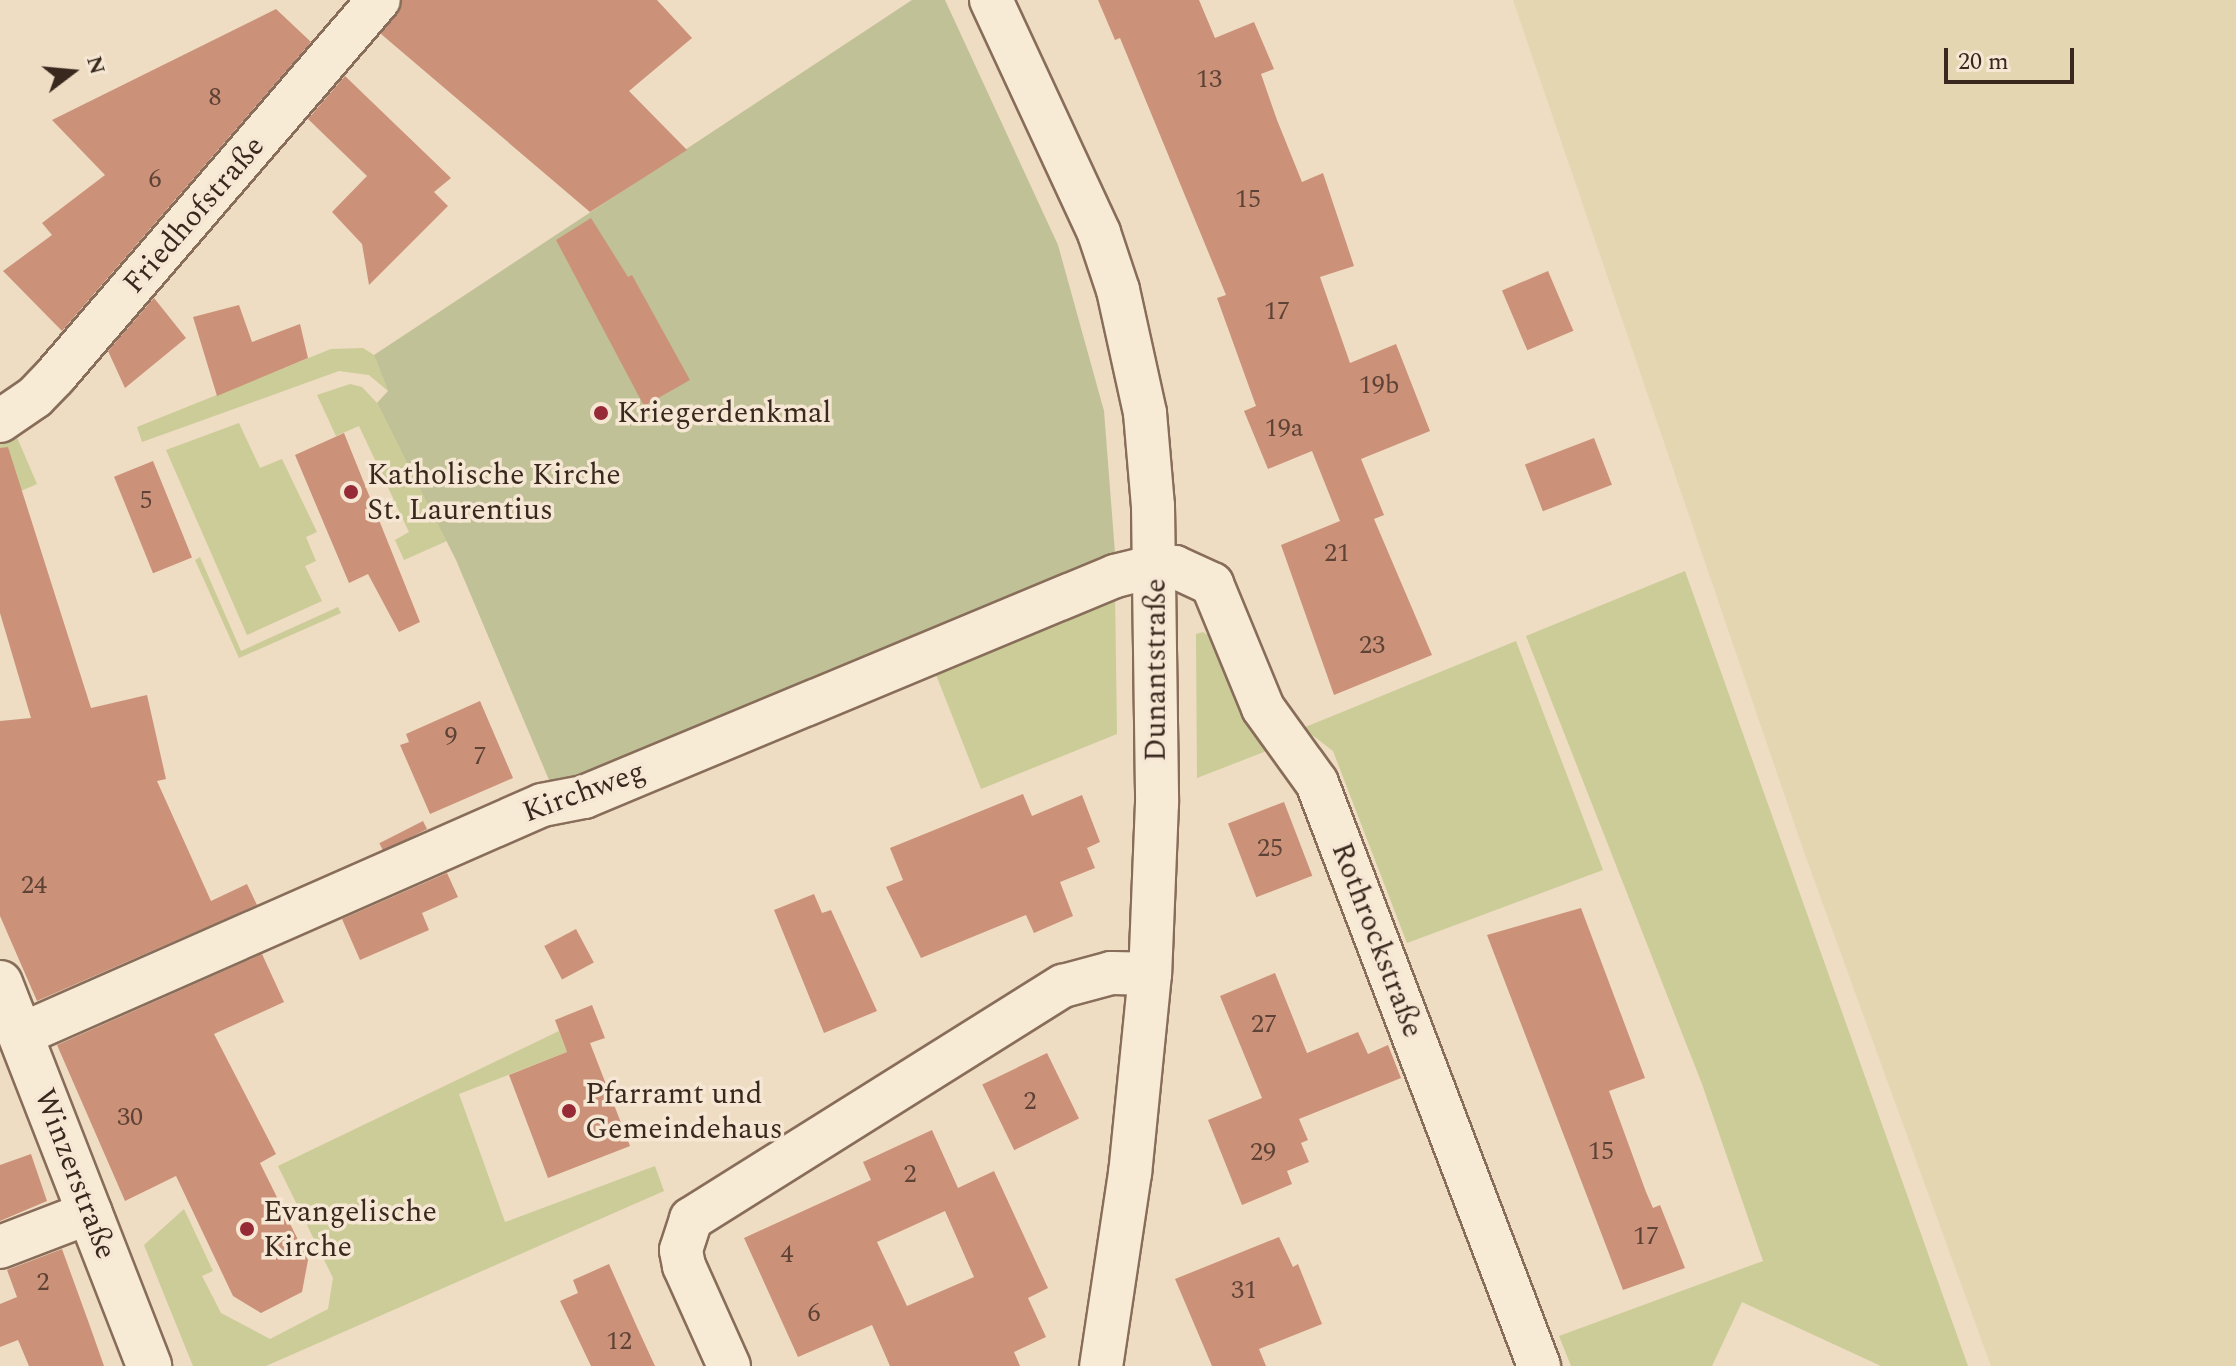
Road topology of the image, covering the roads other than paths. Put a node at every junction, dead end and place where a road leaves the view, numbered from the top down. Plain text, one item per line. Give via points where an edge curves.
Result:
1 (379, 0) edge
2 (991, 0) edge
3 (0, 421) edge
4 (1155, 566) junction
5 (1150, 974) junction
6 (0, 983) edge
7 (20, 1035) junction
8 (91, 1212) junction
9 (0, 1247) edge
10 (149, 1366) edge
11 (729, 1366) edge
12 (1101, 1366) edge
13 (1539, 1366) edge

1 - 3 street, Friedhofstraße via 56,375
2 - 4 street, Dunantstraße via 1099,233 1118,290 1145,413
4 - 5 street, Dunantstraße via 1157,803
4 - 7 street, Kirchweg via 1115,576 584,797 542,805
4 - 13 street, Rothrockstraße via 1197,574 1212,584 1263,708 1317,783
5 - 11 street via 1111,973 1063,986 691,1219 681,1250 684,1266
5 - 12 street, Dunantstraße via 1130,1173
6 - 7 street, Winzerstraße
7 - 8 street, Winzerstraße
8 - 9 street
8 - 10 street, Winzerstraße

